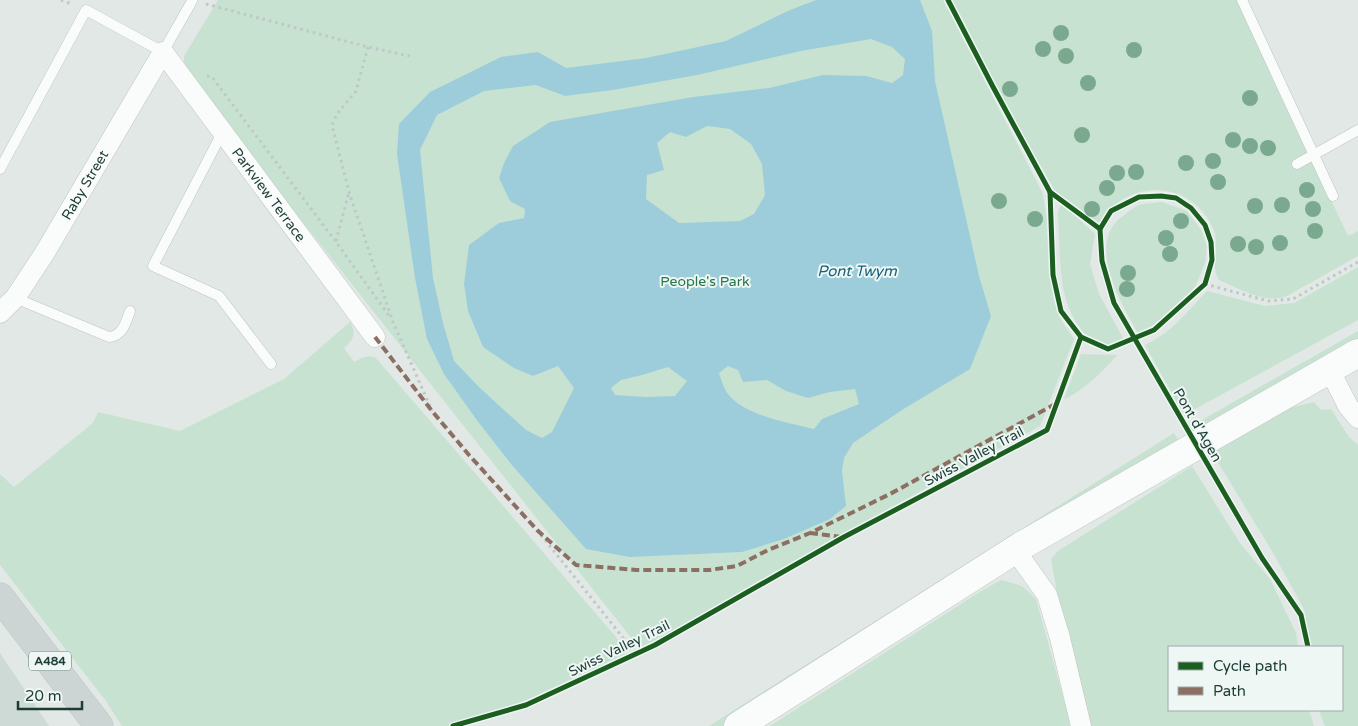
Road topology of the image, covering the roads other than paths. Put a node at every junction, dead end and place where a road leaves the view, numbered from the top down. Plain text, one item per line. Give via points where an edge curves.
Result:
1 (1242, 0) edge
2 (192, 1) edge
3 (163, 52) junction
4 (1358, 130) edge
5 (223, 131) junction
6 (1315, 155) junction
7 (1297, 164) dead end
8 (0, 169) edge
9 (1333, 196) dead end
10 (16, 298) junction
11 (130, 311) dead end
12 (0, 313) edge
13 (375, 337) dead end
14 (1358, 353) edge
15 (271, 364) dead end
16 (1329, 369) junction
17 (1358, 418) edge
18 (1016, 550) junction
19 (0, 597) edge
20 (99, 726) edge
21 (738, 726) edge
22 (1082, 726) edge

1 - 6 lane
2 - 3 lane
3 - 5 street, Parkview Terrace
3 - 8 lane via 86,10
3 - 10 street, Raby Street
4 - 6 lane
5 - 13 street, Parkview Terrace
5 - 15 lane via 153,266 219,296
6 - 7 lane
6 - 9 lane
10 - 11 lane via 109,337 121,332
10 - 12 street, Raby Street
14 - 16 main road
16 - 17 street
16 - 18 main road
18 - 21 main road
18 - 22 street via 1047,596
19 - 20 main road, A484

